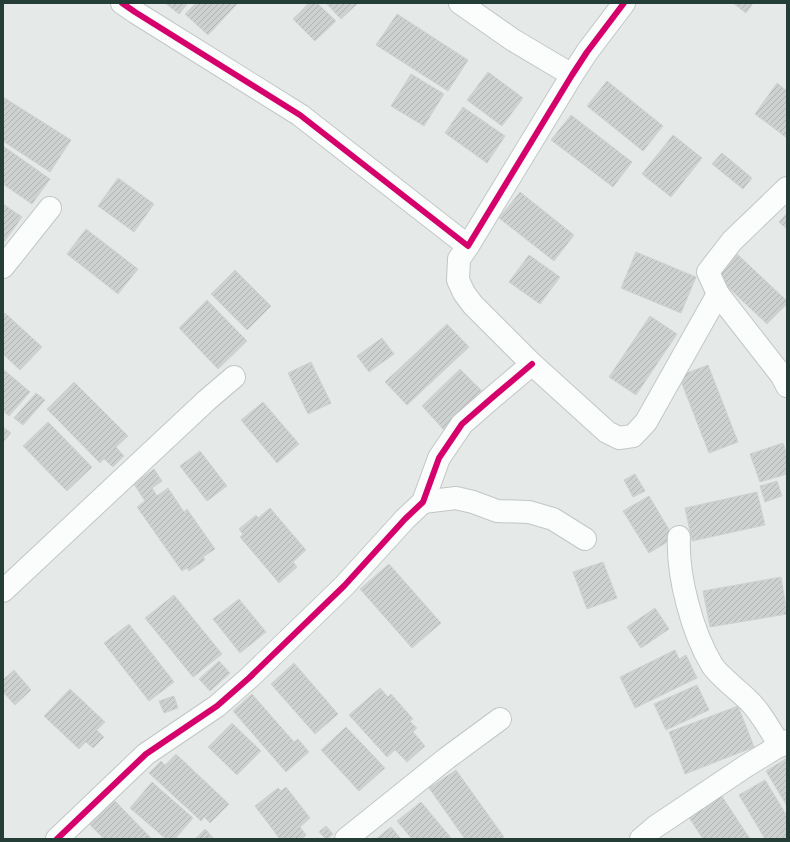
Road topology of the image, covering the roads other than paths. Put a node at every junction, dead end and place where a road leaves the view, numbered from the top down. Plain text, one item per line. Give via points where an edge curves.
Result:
1 (122, 3) edge
2 (460, 3) edge
3 (624, 3) edge
4 (572, 75) junction
5 (787, 188) edge
6 (50, 208) dead end
7 (468, 246) junction
8 (3, 267) edge
9 (718, 294) junction
10 (532, 364) junction
11 (234, 377) dead end
12 (787, 386) edge
13 (423, 502) junction
14 (679, 537) dead end
15 (585, 539) dead end
16 (3, 591) edge
17 (500, 719) dead end
18 (783, 744) edge
19 (57, 839) edge
20 (346, 839) edge
21 (641, 839) edge

1 - 7 street via 300,115
2 - 4 street
3 - 4 street
4 - 7 street
5 - 9 street via 732,241 708,272
6 - 8 street
7 - 10 street via 459,259 458,280 464,293
9 - 10 street via 646,422 633,436 619,438 607,432
9 - 12 street
10 - 13 street via 462,424 439,458
11 - 16 street
13 - 15 street via 456,498 497,511 529,512 553,520
13 - 19 street via 344,586 249,678 217,706 146,754
14 - 18 street via 678,554 694,628 712,666 748,700
17 - 20 street
18 - 21 street via 746,766

